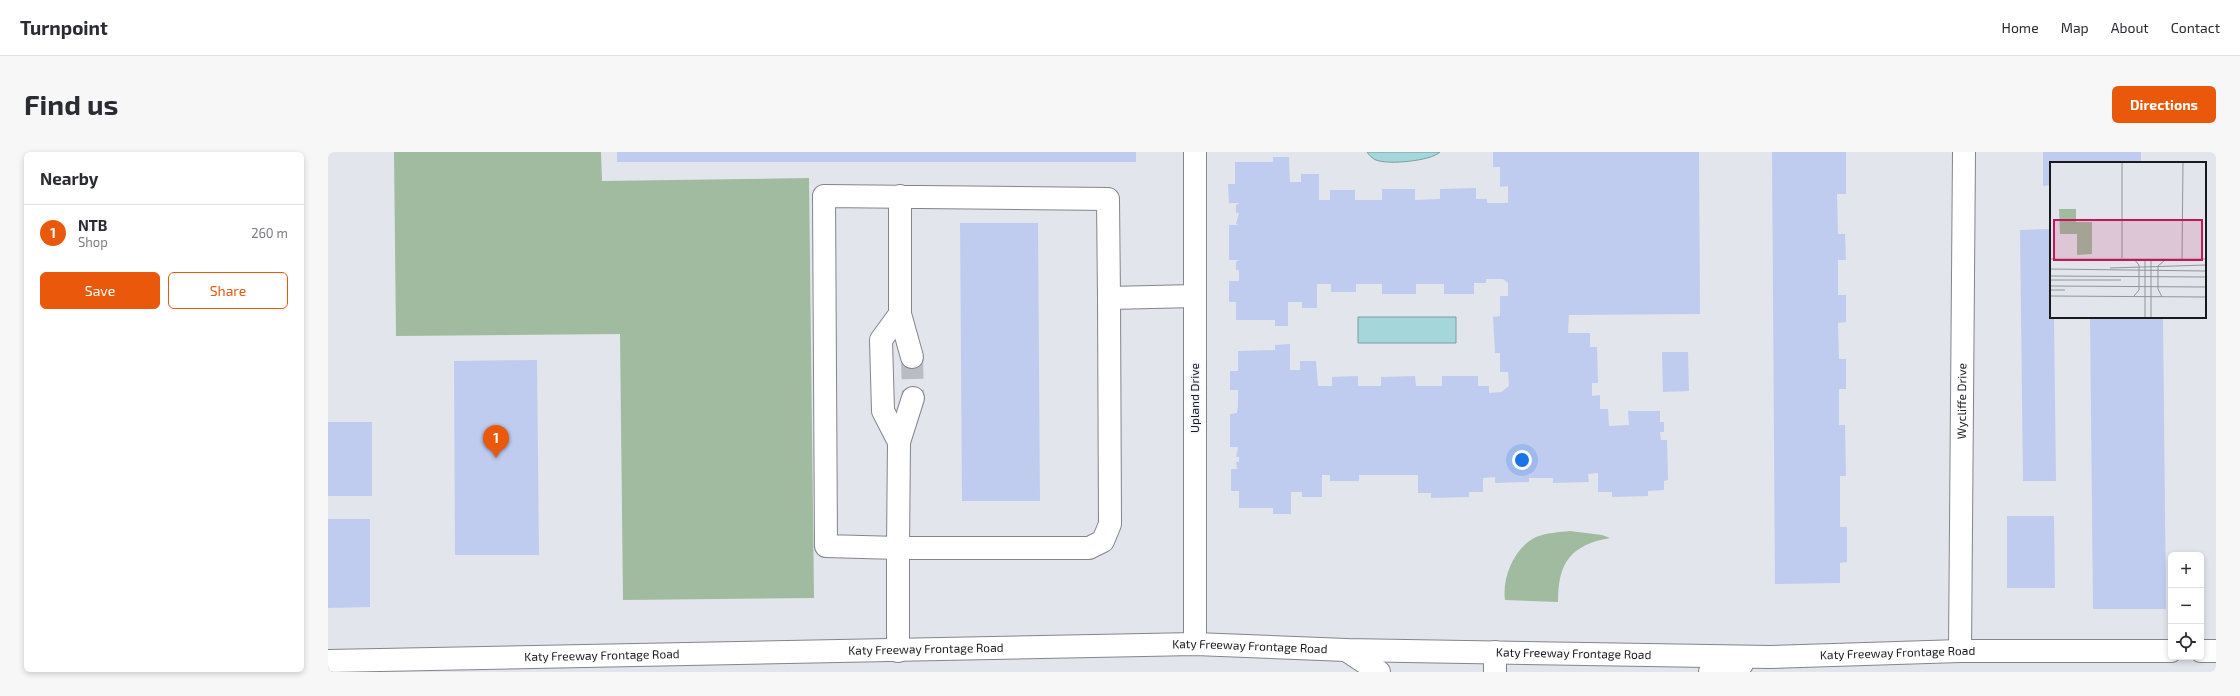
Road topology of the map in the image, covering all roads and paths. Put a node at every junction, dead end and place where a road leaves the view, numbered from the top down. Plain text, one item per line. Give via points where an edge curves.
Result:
1 (1195, 152) edge
2 (1964, 152) edge
3 (900, 196) junction
4 (1195, 296) junction
5 (1109, 298) junction
6 (900, 314) junction
7 (912, 356) tunnel mouth
8 (913, 398) tunnel mouth
9 (899, 442) junction
10 (898, 548) junction
11 (1195, 644) junction
12 (1346, 650) junction
13 (898, 651) junction
14 (1960, 651) junction
15 (2168, 651) edge
16 (2204, 651) edge
17 (2216, 651) edge
18 (1770, 657) junction
19 (328, 661) edge
20 (1495, 662) edge
21 (1567, 663) edge
22 (1379, 672) edge
23 (1710, 672) edge

1 - 4 main road, Upland Drive
2 - 14 main road, Wycliffe Drive
3 - 5 main road via 1108,199
3 - 6 main road
3 - 10 main road via 824,196 826,546
4 - 5 main road
4 - 11 main road, Upland Drive
5 - 10 main road via 1110,524 1103,541 1089,548
6 - 7 main road
6 - 9 main road via 881,340 883,411
8 - 9 main road
9 - 10 main road
10 - 13 main road
11 - 12 main road, Katy Freeway Frontage Road
11 - 13 main road, Katy Freeway Frontage Road
12 - 20 main road, Katy Freeway Frontage Road
12 - 22 main road
13 - 19 main road, Katy Freeway Frontage Road
14 - 15 main road, Katy Freeway Frontage Road
14 - 18 main road, Katy Freeway Frontage Road
16 - 17 main road
18 - 21 main road, Katy Freeway Frontage Road
18 - 23 main road
20 - 21 main road, Katy Freeway Frontage Road

